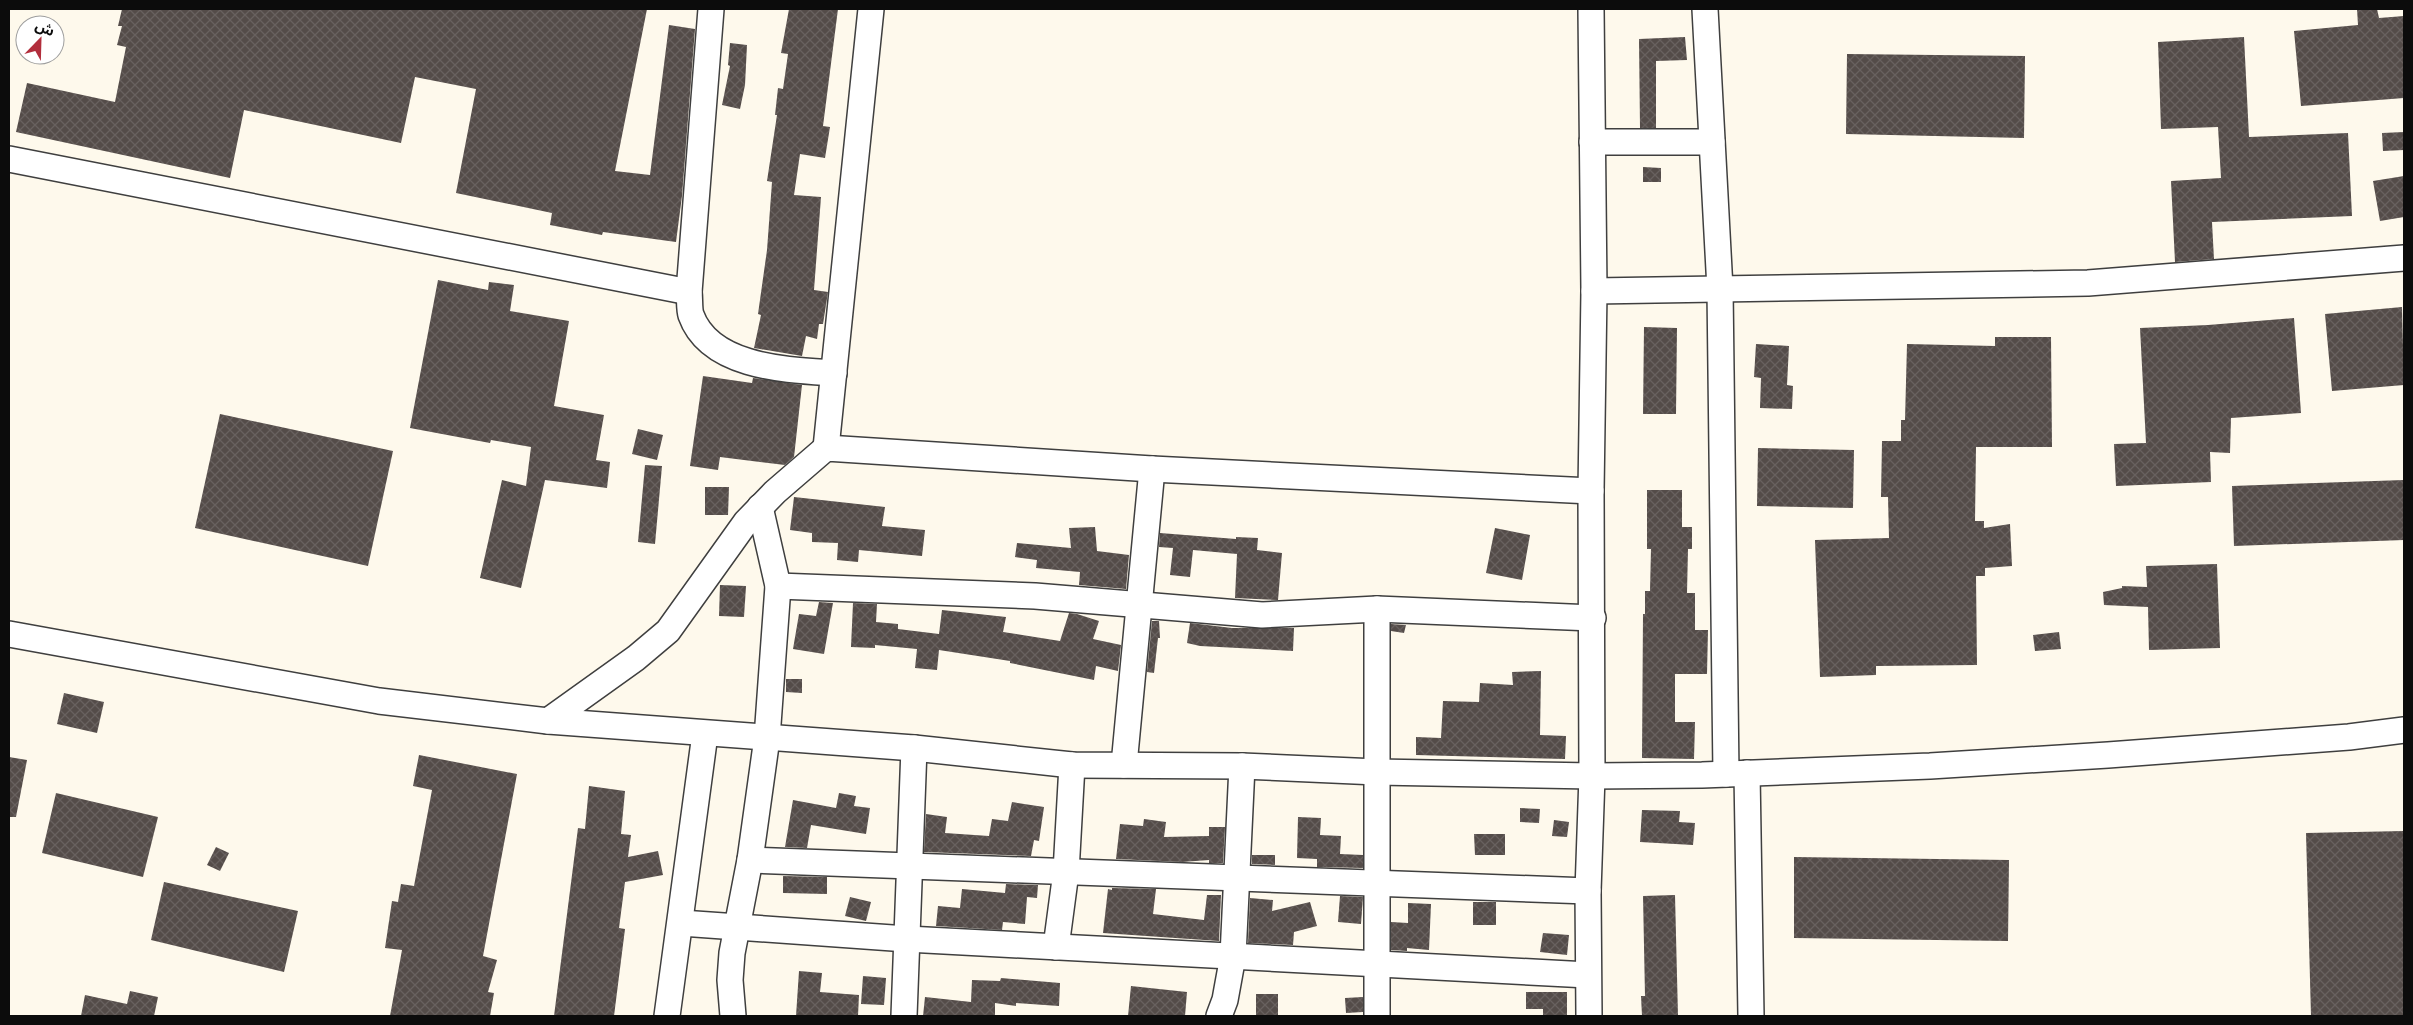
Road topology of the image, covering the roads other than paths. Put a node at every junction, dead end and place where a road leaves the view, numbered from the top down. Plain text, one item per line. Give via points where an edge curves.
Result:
1 (711, 9) edge
2 (871, 9) edge
3 (1591, 9) edge
4 (1705, 9) edge
5 (1592, 142) junction
6 (1712, 142) junction
7 (9, 160) edge
8 (2404, 258) edge
9 (1720, 289) junction
10 (1594, 291) junction
11 (689, 292) junction
12 (834, 373) junction
13 (826, 448) junction
14 (1152, 469) junction
15 (1591, 491) junction
16 (760, 507) junction
17 (778, 586) junction
18 (1138, 606) junction
19 (1377, 609) junction
20 (1593, 618) junction
21 (9, 634) edge
22 (548, 721) junction
23 (2404, 730) edge
24 (706, 734) junction
25 (767, 738) junction
26 (914, 748) junction
27 (1072, 764) junction
28 (1124, 765) junction
29 (1242, 766) junction
30 (1377, 772) junction
31 (1737, 774) junction
32 (1592, 776) junction
33 (750, 860) junction
34 (908, 866) junction
35 (1066, 872) junction
36 (1237, 878) junction
37 (1377, 883) junction
38 (1588, 891) junction
39 (681, 923) junction
40 (736, 926) junction
41 (907, 938) junction
42 (1056, 947) junction
43 (1233, 956) junction
44 (1376, 964) junction
45 (1588, 975) junction
46 (667, 1016) edge
47 (733, 1016) edge
48 (904, 1016) edge
49 (1219, 1016) edge
50 (1377, 1016) edge
51 (1589, 1016) edge
52 (1751, 1016) edge

1 - 11 street
2 - 12 street
3 - 5 street
4 - 6 street
5 - 6 street
5 - 10 street
6 - 9 street
7 - 11 street
8 - 9 street via 2088,283
9 - 10 street
9 - 31 street
10 - 15 street
11 - 12 street via 691,315 700,332 714,346 776,369
12 - 13 street
13 - 14 street
13 - 16 street
14 - 15 street
14 - 18 street
15 - 20 street
16 - 17 street
16 - 22 street via 668,631
17 - 18 street via 1035,596
17 - 25 street
18 - 19 street via 1262,615
18 - 28 street
19 - 20 street
19 - 30 street
20 - 32 street
21 - 22 street via 379,701
22 - 24 street
23 - 31 street via 2108,755
24 - 25 street
24 - 39 street
25 - 26 street
25 - 33 street
26 - 27 street
26 - 34 street
27 - 28 street
27 - 35 street
28 - 29 street
29 - 30 street
29 - 36 street
30 - 32 street
30 - 37 street
31 - 32 street
31 - 52 street
32 - 38 street
33 - 34 street
33 - 40 street
34 - 35 street
34 - 41 street
35 - 36 street
35 - 42 street
36 - 37 street
36 - 43 street
37 - 38 street
37 - 44 street
38 - 45 street
39 - 40 street
39 - 46 street
40 - 41 street
40 - 47 street via 730,980
41 - 42 street
41 - 48 street
42 - 43 street
43 - 44 street
43 - 49 street
44 - 45 street
44 - 50 street
45 - 51 street

